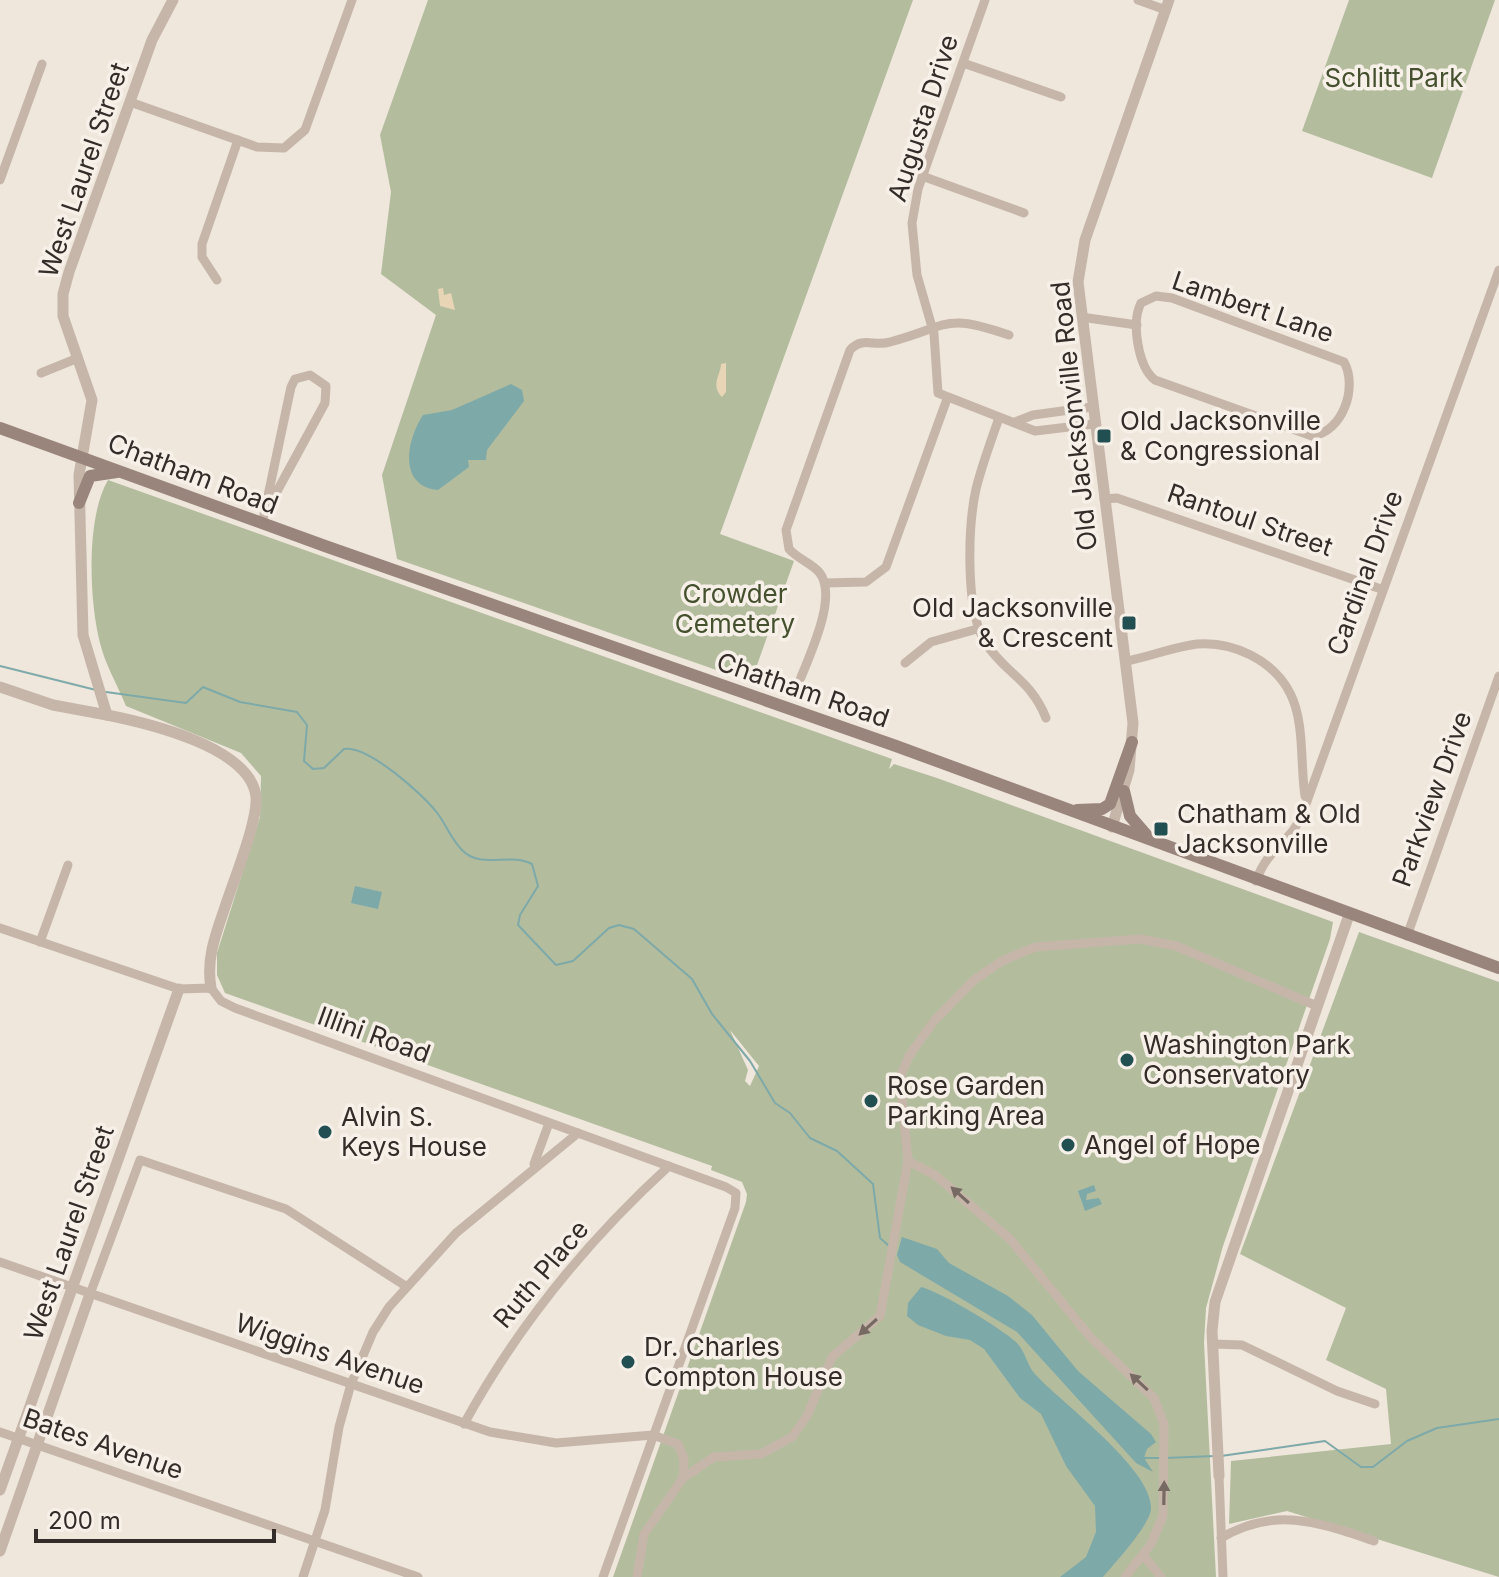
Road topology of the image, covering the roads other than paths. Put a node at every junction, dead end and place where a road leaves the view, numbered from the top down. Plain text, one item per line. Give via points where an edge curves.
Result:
1 (173, 0) edge
2 (352, 0) edge
3 (985, 0) edge
4 (1138, 0) edge
5 (1168, 5) edge
6 (963, 63) junction
7 (42, 64) dead end
8 (1061, 97) dead end
9 (130, 102) junction
10 (238, 140) junction
11 (922, 176) junction
12 (0, 180) edge
13 (1024, 213) dead end
14 (1499, 270) edge
15 (217, 280) dead end
16 (1081, 317) junction
17 (1137, 325) junction
18 (932, 326) junction
19 (1009, 335) dead end
20 (78, 358) junction
21 (41, 373) dead end
22 (942, 396) junction
23 (1092, 407) junction
24 (999, 418) junction
25 (1015, 422) junction
26 (1094, 424) junction
27 (0, 428) edge
28 (80, 455) junction
29 (122, 471) junction
30 (1104, 499) junction
31 (79, 503) junction
32 (269, 506) junction
33 (262, 524) junction
34 (825, 583) junction
35 (1381, 589) junction
36 (977, 629) junction
37 (1126, 661) junction
38 (905, 663) dead end
39 (1499, 676) edge
40 (0, 687) edge
41 (796, 690) dead end
42 (107, 715) junction
43 (1046, 718) dead end
44 (1132, 742) junction
45 (1124, 791) junction
46 (1306, 799) junction
47 (1067, 810) junction
48 (1112, 827) junction
49 (1155, 843) junction
50 (68, 865) dead end
51 (1256, 881) junction
52 (1349, 915) junction
53 (0, 928) edge
54 (1407, 936) junction
55 (40, 942) junction
56 (1499, 968) edge
57 (211, 988) junction
58 (179, 989) junction
59 (1317, 1006) junction
60 (549, 1123) junction
61 (578, 1133) junction
62 (908, 1161) junction
63 (669, 1166) junction
64 (532, 1167) junction
65 (0, 1262) edge
66 (404, 1285) junction
67 (73, 1288) junction
68 (90, 1294) junction
69 (1213, 1344) junction
70 (351, 1384) junction
71 (1375, 1404) dead end
72 (464, 1424) junction
73 (0, 1432) edge
74 (653, 1435) junction
75 (19, 1438) junction
76 (37, 1445) junction
77 (1219, 1476) joint
78 (683, 1478) junction
79 (0, 1490) edge
80 (1221, 1538) junction
81 (1374, 1541) dead end
82 (315, 1542) junction
83 (0, 1551) edge
84 (1144, 1556) junction
85 (303, 1577) edge
86 (418, 1577) edge
87 (603, 1577) edge
88 (637, 1577) edge
89 (1125, 1577) edge
90 (1161, 1577) edge
91 (1223, 1577) edge

1 - 9 street, West Laurel Street via 157,27
2 - 10 street via 305,130 291,145 277,150
3 - 6 street, Augusta Drive
4 - 5 street
5 - 16 street, Old Jacksonville Road via 1085,240 1078,282
6 - 8 street
6 - 11 street, Augusta Drive
7 - 12 street
9 - 10 street
9 - 20 street, West Laurel Street via 63,294 63,316
10 - 15 street via 202,244 202,257
11 - 13 street
11 - 18 street, Augusta Drive via 912,243
14 - 35 street, Cardinal Drive
16 - 17 street
16 - 23 street, Old Jacksonville Road
17 - 17 street, Lambert Lane via 1145,370 1166,385 1312,436 1330,430 1342,413 1349,375 1337,358 1164,296 1141,303
18 - 19 street via 971,322
18 - 22 street, Augusta Drive
18 - 34 street via 887,343 859,342 847,356 786,530 789,549
20 - 21 street
20 - 28 street, West Laurel Street via 92,407
22 - 24 street
22 - 34 street via 886,567 866,582
23 - 25 street
23 - 26 street, Old Jacksonville Road
24 - 25 street
24 - 36 street via 973,506
25 - 26 street via 1035,431
26 - 30 street, Old Jacksonville Road
27 - 28 main road, Chatham Road
28 - 29 main road, Chatham Road
28 - 31 street, West Laurel Street
29 - 31 main road via 90,476
29 - 33 main road, Chatham Road
30 - 35 street, Rantoul Street via 1117,498
30 - 37 street, Old Jacksonville Road
31 - 42 street, West Laurel Street via 83,635
32 - 32 street via 291,387 295,379 310,375 326,386 325,403
32 - 33 street
33 - 47 main road, Chatham Road
34 - 41 street via 825,610
35 - 46 street, Cardinal Drive
36 - 38 street via 931,642
36 - 43 street via 993,654 1029,686
37 - 44 street, Old Jacksonville Road
37 - 46 street via 1201,644 1256,657 1290,693
39 - 54 street, Parkview Drive
40 - 42 street
42 - 57 street via 222,754 253,786 256,804 209,961
44 - 45 street, Old Jacksonville Road
44 - 47 main road via 1110,804 1092,811
45 - 48 street, Old Jacksonville Road
45 - 49 main road via 1133,821
46 - 51 street, Cardinal Drive via 1298,823 1266,857
47 - 48 main road, Chatham Road
48 - 49 main road, Chatham Road
49 - 51 main road, Chatham Road
50 - 55 street
51 - 52 main road, Chatham Road
52 - 54 main road, Chatham Road
52 - 59 street
53 - 55 street
54 - 56 main road, Chatham Road
55 - 58 street
57 - 58 street
57 - 60 street, Illini Road via 235,1008
58 - 67 street, West Laurel Street
59 - 62 street via 1159,941 1098,940 1025,951 1002,961 960,993 902,1067
59 - 69 street via 1223,1273
60 - 61 street, Illini Road
60 - 64 street
61 - 63 street, Illini Road
61 - 64 street
62 -> 78 street via 880,1316 832,1357 807,1416 792,1437 761,1454 714,1457
84 -> 62 street via 1163,1516 1165,1452 1162,1414 1149,1390 1091,1338 1010,1239 935,1175
63 - 72 street, Ruth Place via 536,1311 497,1363
63 - 74 street, Illini Road via 736,1193
64 - 66 street
65 - 67 street, Wiggins Avenue
66 - 68 street, West Laurel Street via 286,1209 140,1160
66 - 70 street via 373,1332
67 - 68 street, Wiggins Avenue
67 - 75 street, West Laurel Street
68 - 70 street, Wiggins Avenue
68 - 76 street, West Laurel Street
69 - 71 street via 1242,1345
69 - 77 street
70 - 72 street, Wiggins Avenue
70 - 82 street
72 - 74 street, Wiggins Avenue via 556,1443
73 - 75 street, Bates Avenue
74 - 78 street via 678,1444
74 - 87 street
75 - 76 street, Bates Avenue
75 - 79 street, West Laurel Street
76 - 82 street, Bates Avenue
76 - 83 street, West Laurel Street
77 - 80 street
78 - 88 street via 644,1534
80 - 81 street via 1247,1523 1284,1517
80 - 91 street
82 - 85 street
82 - 86 street, Bates Avenue
84 - 89 street
84 - 90 street

